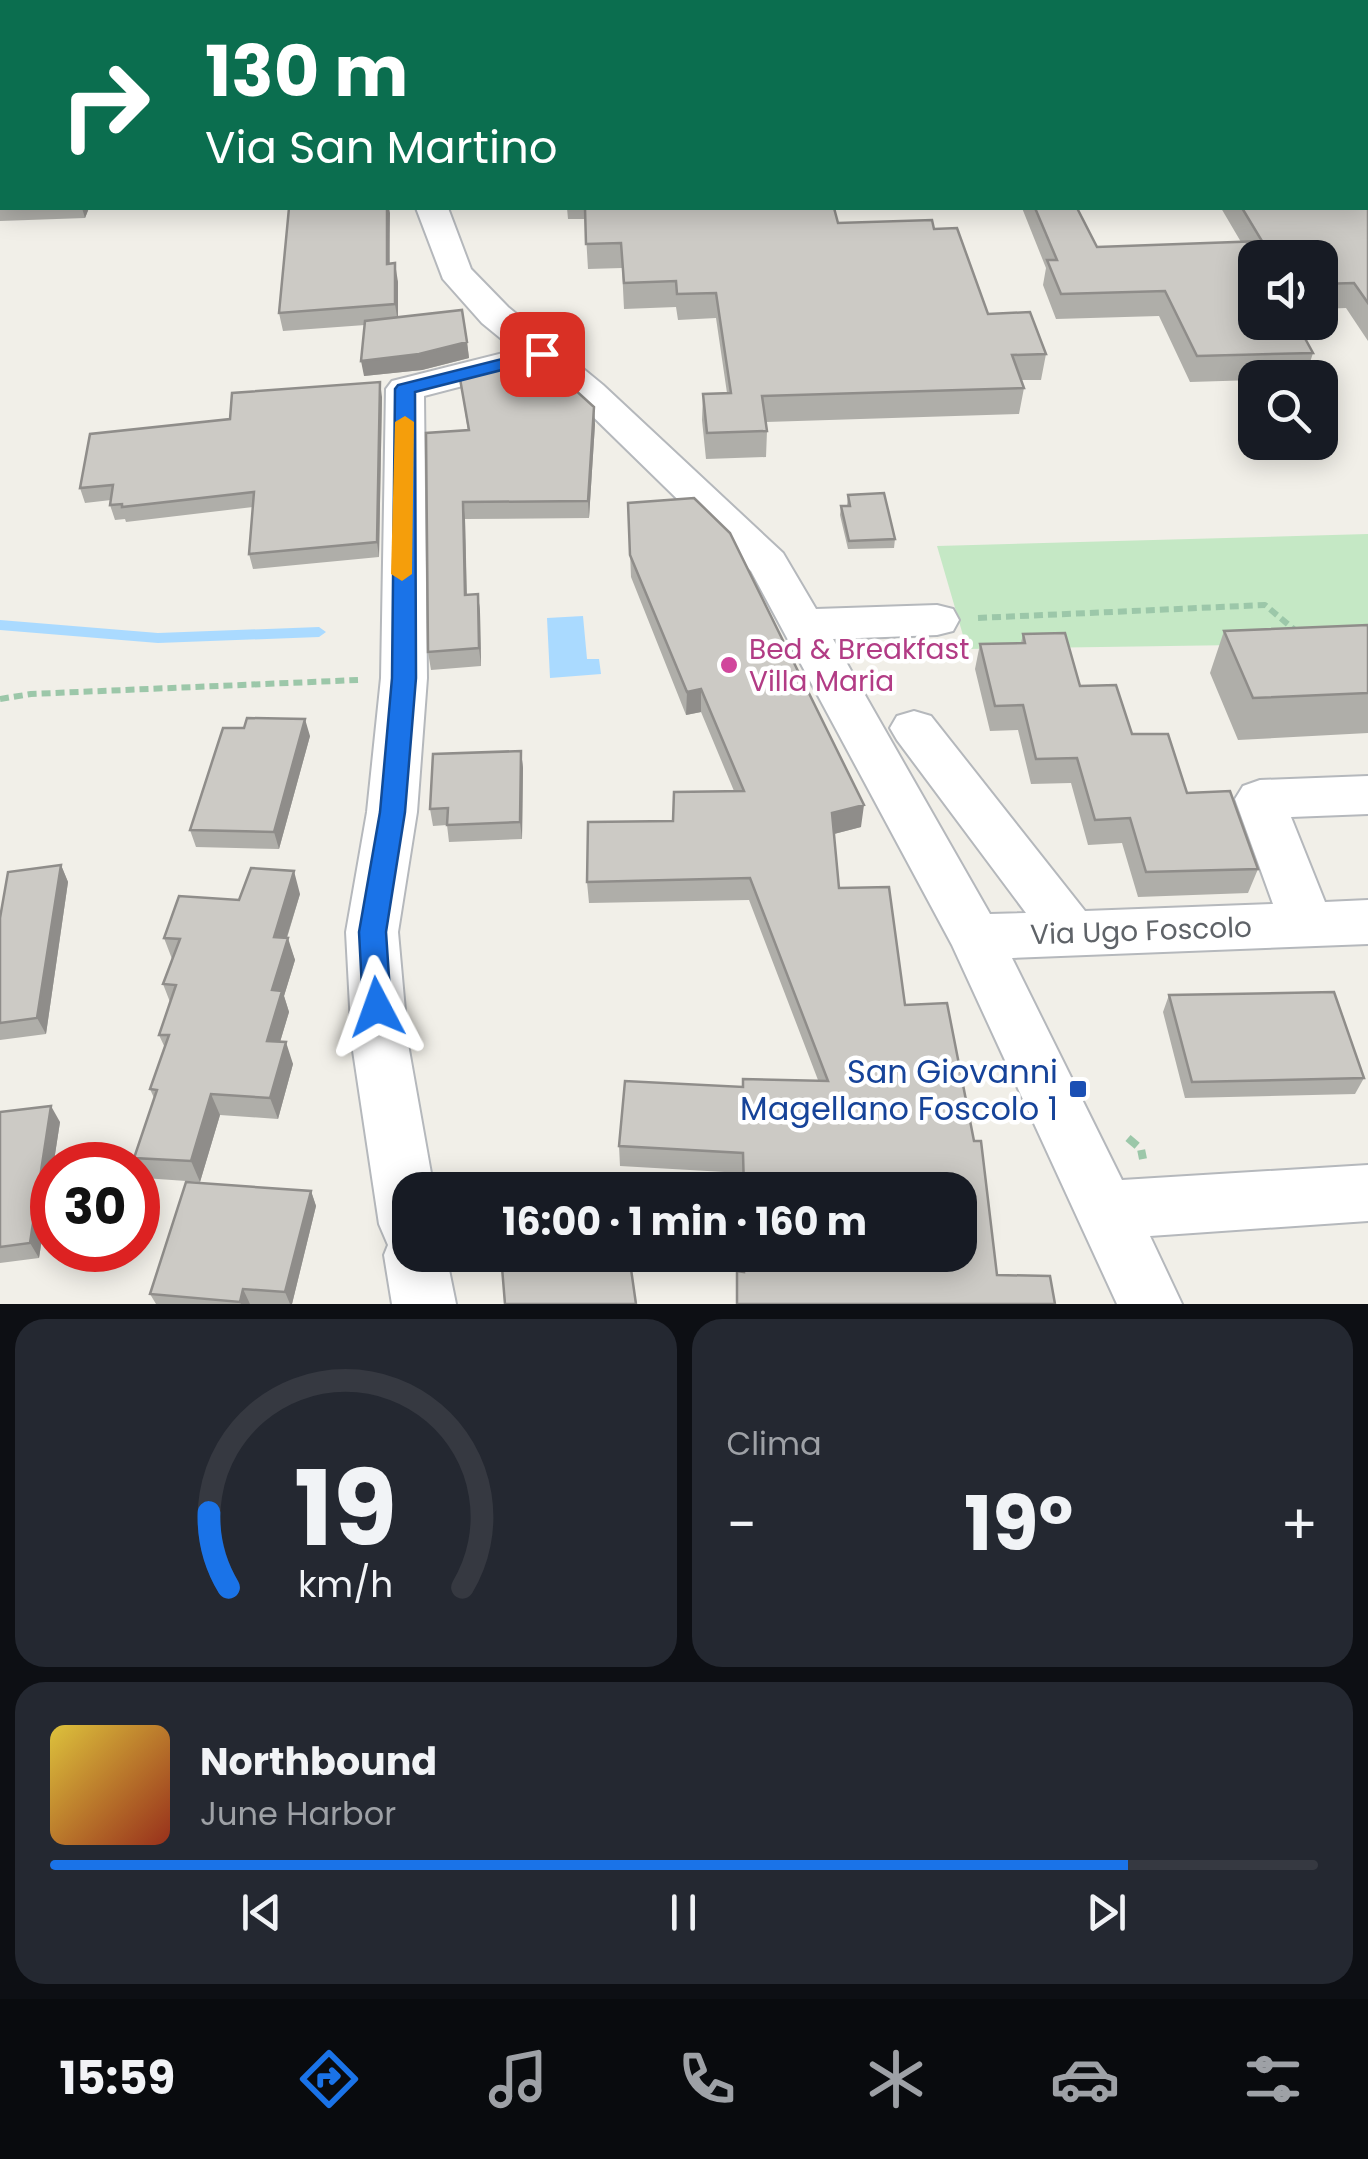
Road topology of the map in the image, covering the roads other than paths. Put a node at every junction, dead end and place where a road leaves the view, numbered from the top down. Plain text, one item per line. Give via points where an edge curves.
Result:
1 (433, 210) edge
2 (542, 354) junction
3 (937, 620) road end
4 (805, 625) junction
5 (914, 728) dead end
6 (1368, 795) edge
7 (1368, 922) edge
8 (1307, 924) junction
9 (1072, 934) junction
10 (976, 937) junction
11 (401, 1172) edge
12 (1368, 1193) edge
13 (1106, 1210) junction
14 (418, 1272) edge
15 (424, 1304) edge
16 (1150, 1304) edge

1 - 2 street via 456,272
2 - 4 street via 768,563
2 - 11 street via 405,389 404,678 372,932 380,1044
3 - 4 street
4 - 10 street
5 - 9 street
6 - 8 street via 1260,799
7 - 8 street, Via Ugo Foscolo
8 - 9 street, Via Ugo Foscolo
9 - 10 street, Via Ugo Foscolo
10 - 13 street
12 - 13 street
13 - 16 street
14 - 15 street

